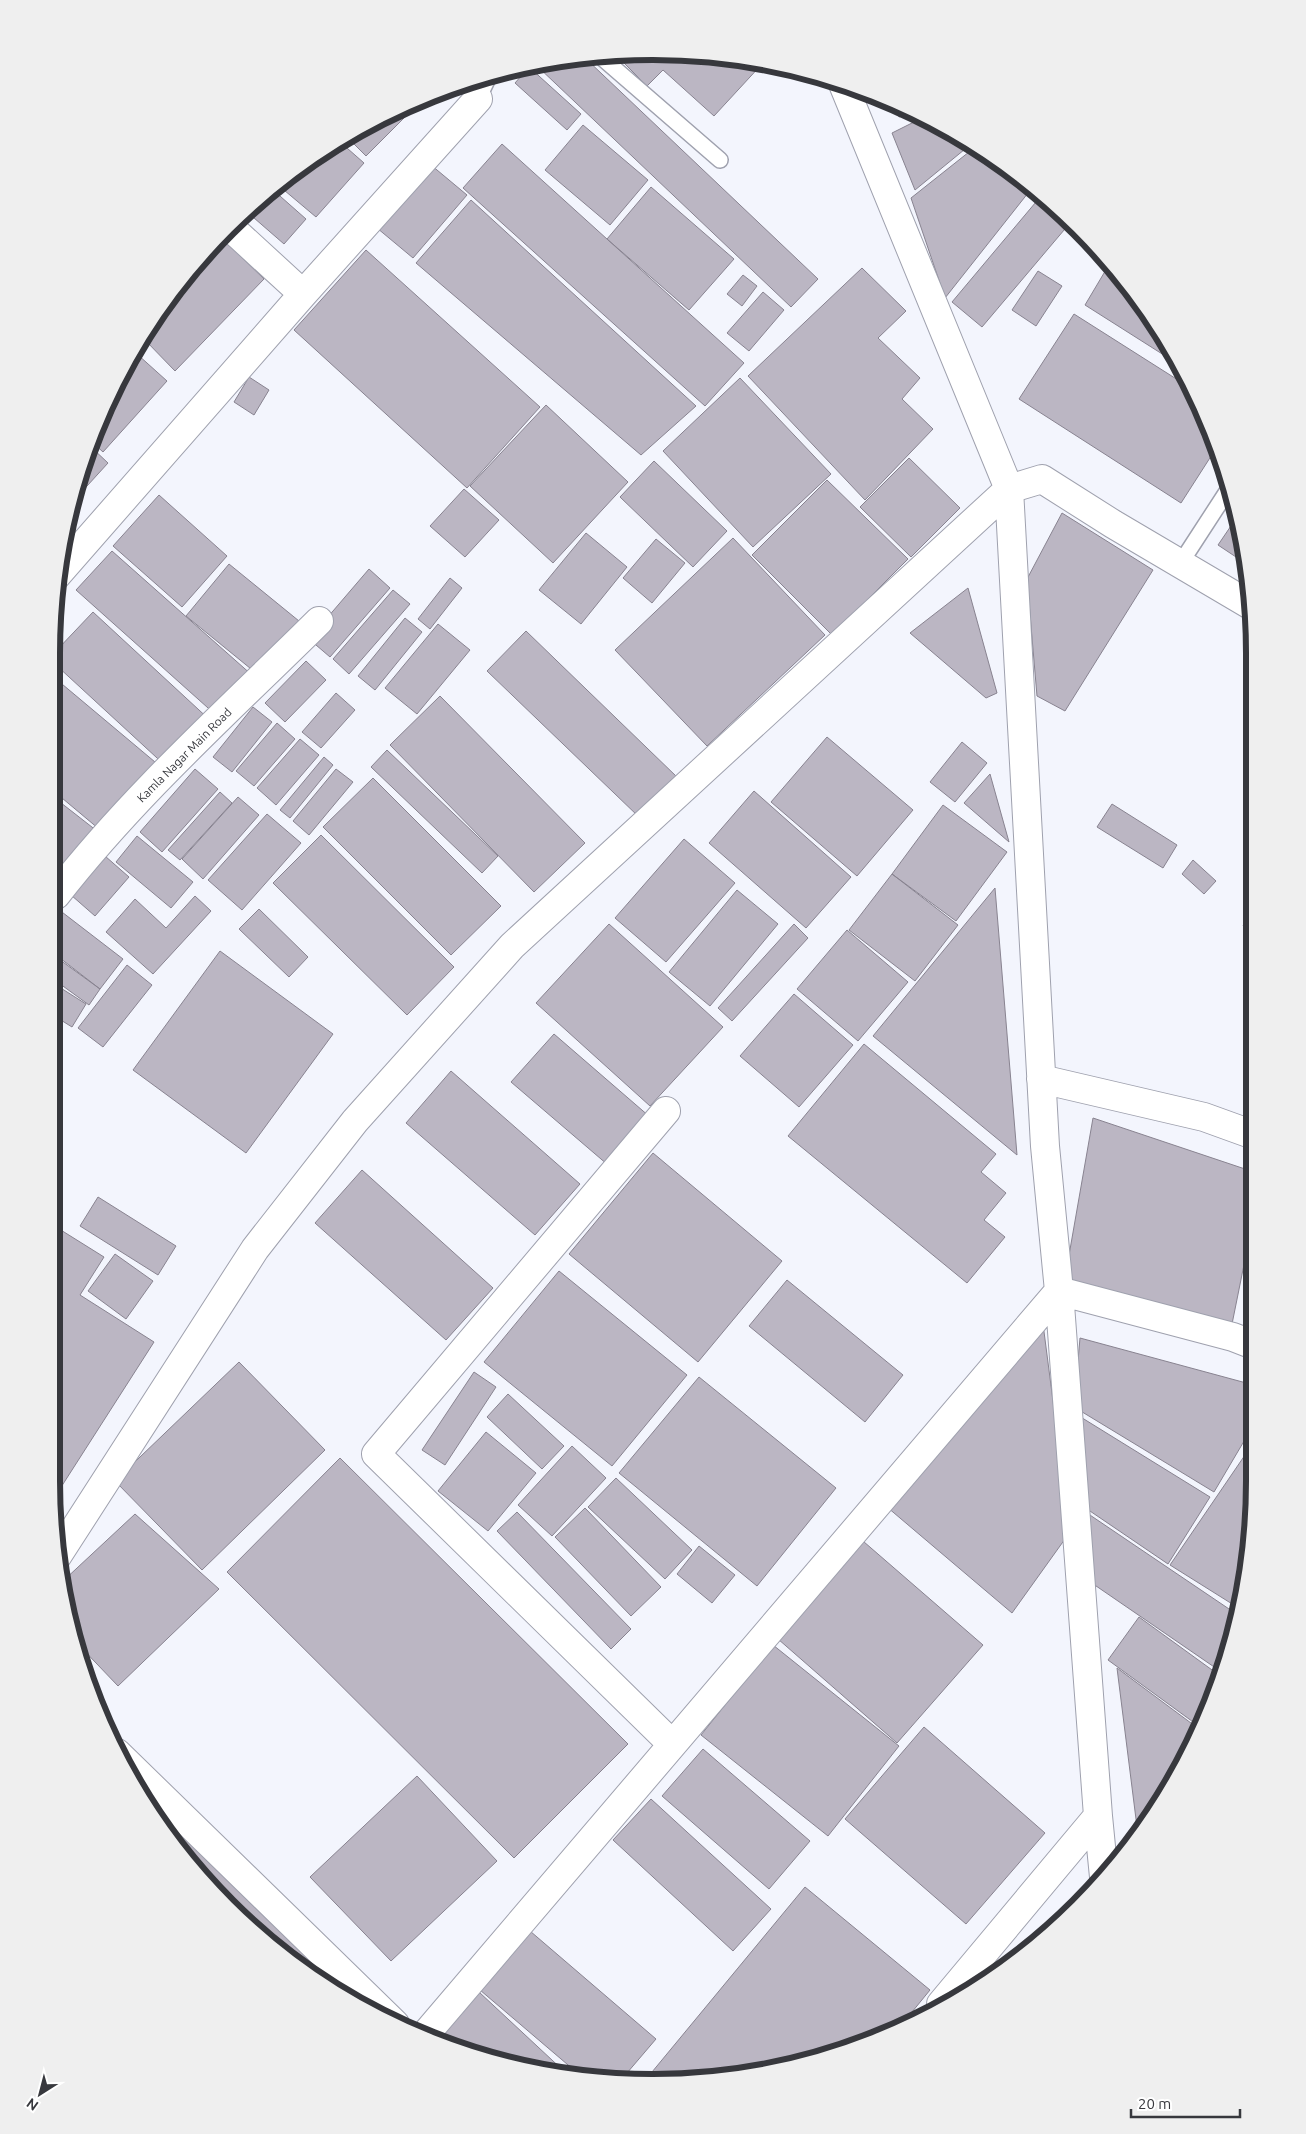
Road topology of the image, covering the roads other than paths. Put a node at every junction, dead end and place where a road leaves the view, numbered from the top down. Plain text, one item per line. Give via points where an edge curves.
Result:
1 (607, 62) edge
2 (484, 88) edge
3 (845, 91) edge
4 (720, 160) dead end
5 (236, 232) edge
6 (302, 294) junction
7 (1009, 489) junction
8 (1225, 495) edge
9 (67, 563) edge
10 (1180, 564) junction
11 (1244, 601) edge
12 (319, 621) dead end
13 (60, 890) edge
14 (1041, 1079) junction
15 (666, 1111) dead end
16 (1246, 1132) edge
17 (1059, 1291) junction
18 (1246, 1342) edge
19 (64, 1546) edge
20 (672, 1744) junction
21 (135, 1771) edge
22 (1098, 1816) junction
23 (1103, 1867) edge
24 (948, 1995) edge
25 (376, 2005) edge
26 (429, 2030) edge

1 - 4 lane
2 - 6 street
3 - 7 street
5 - 6 street
6 - 9 street
7 - 10 street via 1042,479
7 - 14 street
7 - 19 street via 512,946 355,1122 255,1249
8 - 10 lane
10 - 11 street
12 - 13 street, Kamla Nagar Main Road via 145,793
14 - 16 street via 1204,1117
14 - 17 street
15 - 20 street via 376,1454
17 - 18 street
17 - 20 street
17 - 22 street
20 - 26 street
21 - 25 street
22 - 23 street
22 - 24 street

